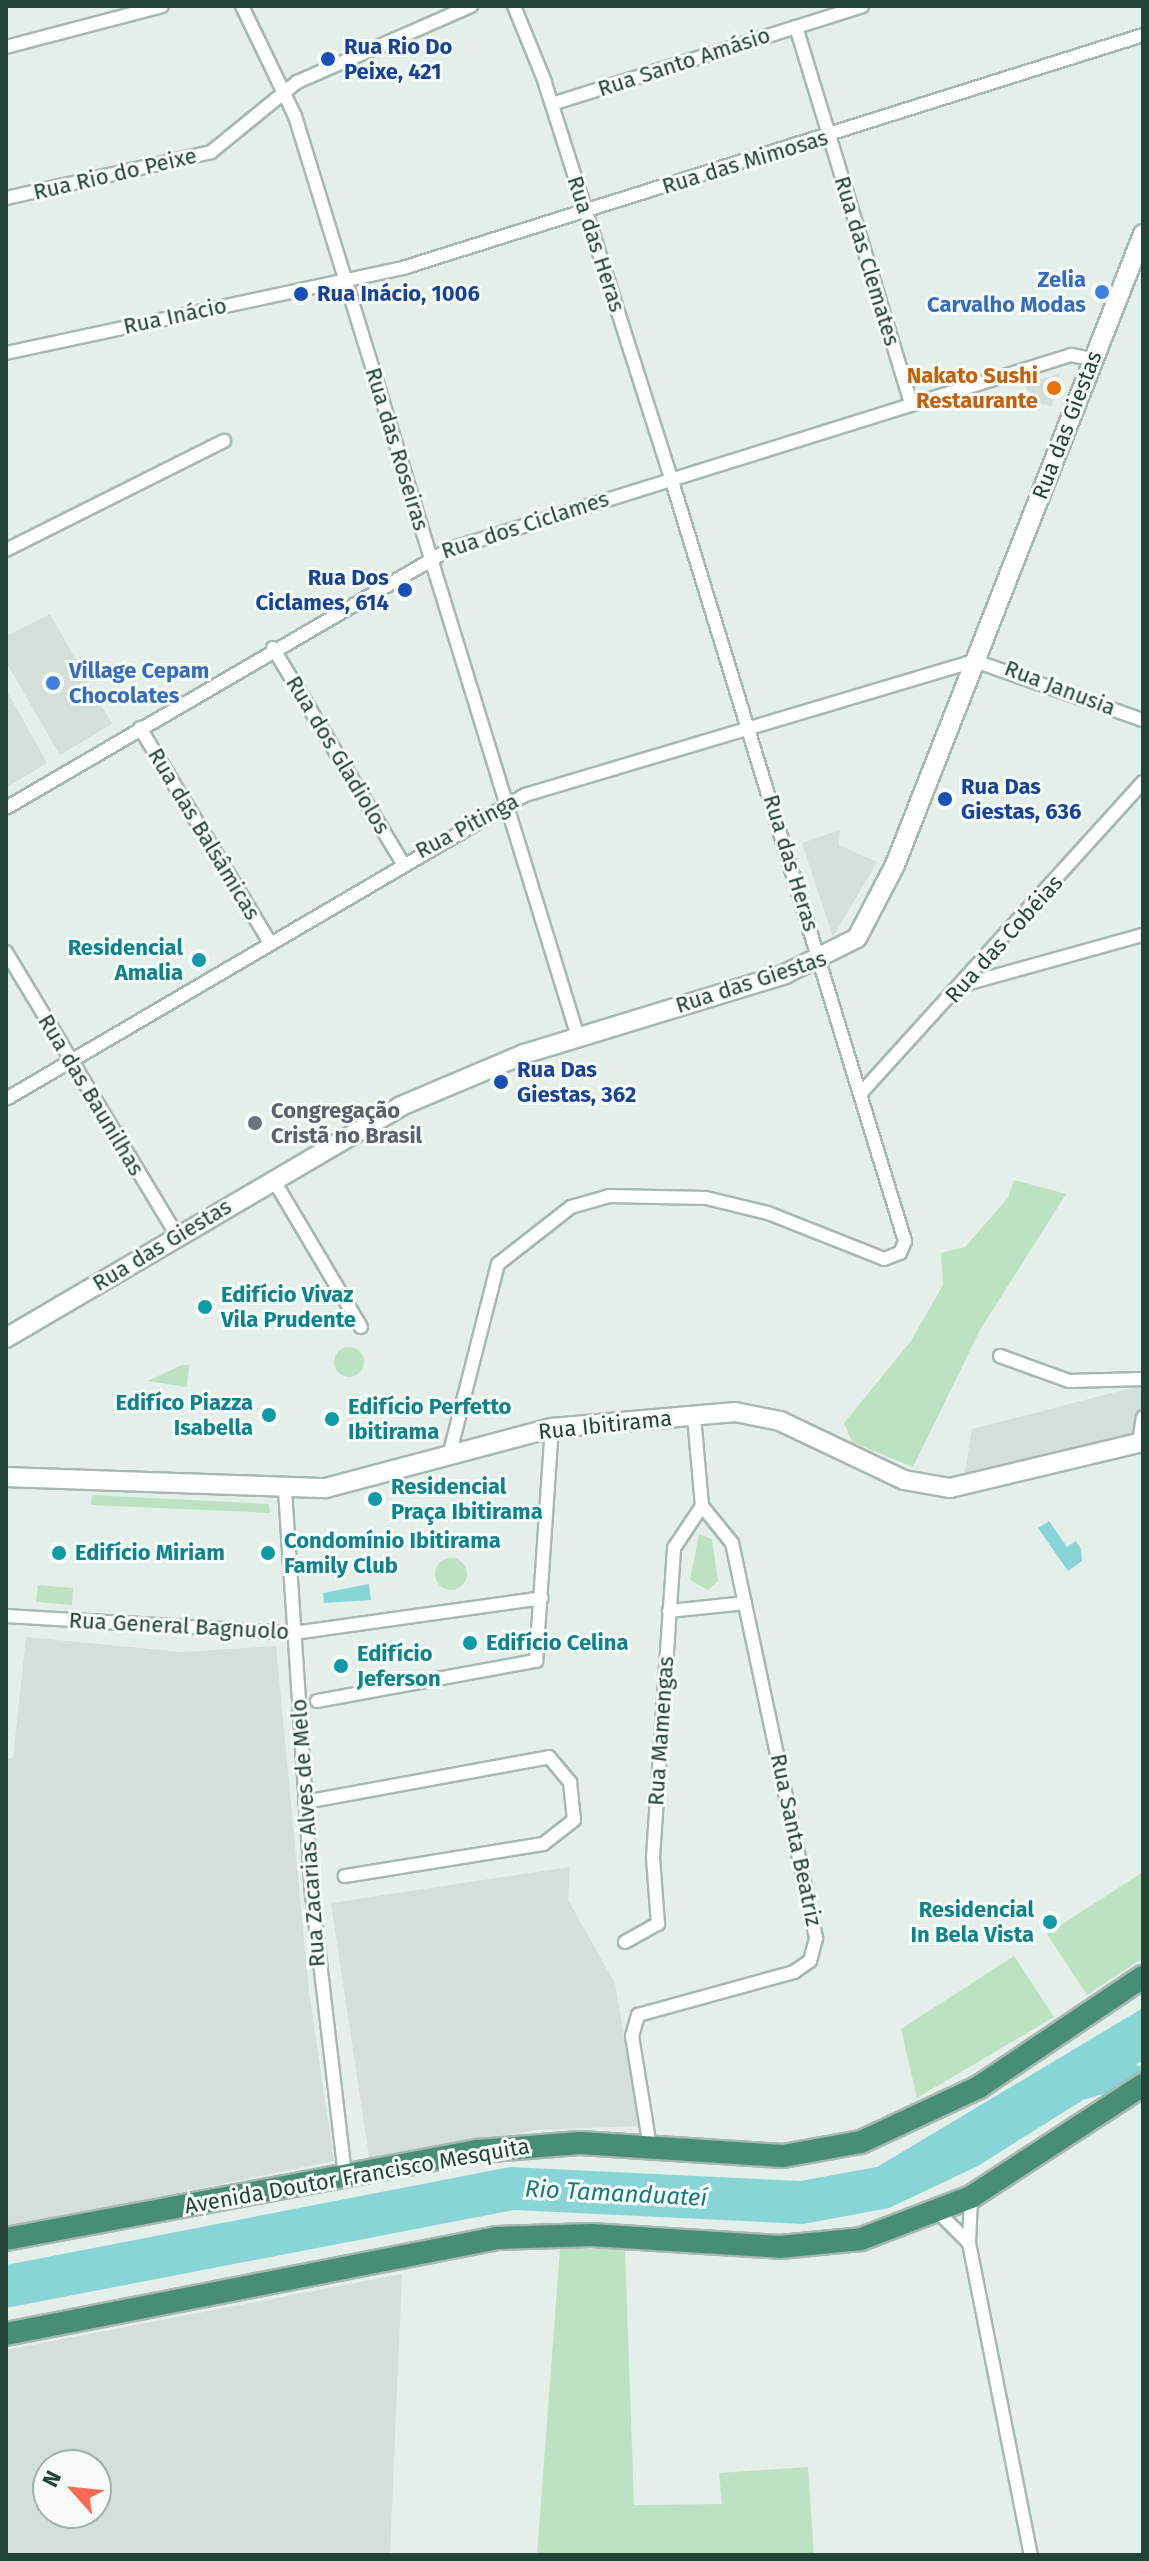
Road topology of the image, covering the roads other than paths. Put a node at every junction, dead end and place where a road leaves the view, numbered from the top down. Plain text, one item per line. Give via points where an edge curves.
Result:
1 (162, 6) edge
2 (242, 6) edge
3 (471, 6) edge
4 (514, 6) edge
5 (862, 6) edge
6 (796, 27) junction
7 (1143, 35) edge
8 (6, 47) edge
9 (281, 91) junction
10 (552, 104) junction
11 (828, 136) junction
12 (6, 198) edge
13 (585, 212) junction
14 (1143, 234) edge
15 (345, 279) junction
16 (6, 353) edge
17 (1092, 359) junction
18 (911, 404) junction
19 (224, 441) dead end
20 (671, 478) junction
21 (8, 548) edge
22 (430, 557) junction
23 (273, 648) junction
24 (975, 661) junction
25 (1143, 720) edge
26 (748, 725) junction
27 (140, 728) junction
28 (1143, 782) edge
29 (505, 802) junction
30 (6, 808) edge
31 (402, 862) junction
32 (1143, 935) edge
33 (269, 941) junction
34 (6, 952) edge
35 (820, 960) junction
36 (965, 984) junction
37 (578, 1037) junction
38 (72, 1061) junction
39 (861, 1093) junction
40 (6, 1099) edge
41 (273, 1179) junction
42 (177, 1236) junction
43 (361, 1327) dead end
44 (6, 1338) edge
45 (1000, 1356) dead end
46 (1143, 1379) edge
47 (694, 1416) junction
48 (1143, 1417) edge
49 (552, 1428) junction
50 (1141, 1442) edge
51 (449, 1456) junction
52 (6, 1477) edge
53 (285, 1490) junction
54 (702, 1506) junction
55 (542, 1598) junction
56 (745, 1603) junction
57 (669, 1611) junction
58 (6, 1616) edge
59 (294, 1633) junction
60 (317, 1701) dead end
61 (305, 1802) junction
62 (345, 1876) dead end
63 (625, 1942) dead end
64 (1143, 1977) edge
65 (1143, 2085) edge
66 (650, 2147) junction
67 (345, 2174) junction
68 (971, 2197) junction
69 (939, 2213) junction
70 (6, 2239) edge
71 (969, 2243) junction
72 (6, 2334) edge
73 (1031, 2555) edge

1 - 8 street
2 - 9 street, Rua das Roseiras
3 - 9 street, Rua Rio do Peixe
4 - 10 street, Rua das Heras
5 - 6 street, Rua Santo Amásio
6 - 10 street, Rua Santo Amásio
6 - 11 street, Rua das Clemates
7 - 11 street, Rua das Mimosas
9 - 12 street, Rua Rio do Peixe via 211,152
9 - 15 street, Rua das Roseiras
10 - 13 street, Rua das Heras
11 - 13 street, Rua das Mimosas
11 - 18 street, Rua das Clemates
13 - 15 street, Rua das Mimosas
13 - 20 street, Rua das Heras
14 - 17 main road, Rua das Giestas
15 - 16 street, Rua Inácio
15 - 22 street, Rua das Roseiras
17 - 18 street, Rua dos Ciclames via 1071,355
17 - 24 main road, Rua das Giestas
18 - 20 street, Rua dos Ciclames
19 - 21 street
20 - 22 street, Rua dos Ciclames
20 - 26 street, Rua das Heras
22 - 23 street, Rua dos Ciclames
22 - 29 street, Rua das Roseiras
23 - 27 street, Rua dos Ciclames
23 - 31 street, Rua dos Gladiolos
24 - 25 street, Rua Janusia
24 - 26 street, Rua Pitinga
24 - 35 main road, Rua das Giestas via 882,897 857,938
26 - 29 street, Rua Pitinga
26 - 35 street, Rua das Heras
27 - 30 street, Rua dos Ciclames
27 - 33 street, Rua das Balsâmicas
28 - 36 street, Rua das Cobéias
29 - 31 street, Rua Pitinga
29 - 37 street, Rua das Roseiras
31 - 33 street, Rua Pitinga
32 - 36 street
33 - 38 street, Rua Pitinga
34 - 38 street, Rua das Baunilhas
35 - 37 main road, Rua das Giestas
35 - 39 street, Rua das Heras
36 - 39 street, Rua das Cobéias
37 - 41 main road, Rua das Giestas via 401,1106
38 - 40 street, Rua Pitinga
38 - 42 street, Rua das Baunilhas
39 - 51 street, Rua das Heras via 904,1226 900,1253 884,1259 728,1201 609,1196 571,1207 498,1264
41 - 42 main road, Rua das Giestas
41 - 43 street
42 - 44 main road, Rua das Giestas
45 - 46 street via 1061,1380
47 - 49 main road, Rua Ibitirama
47 - 50 main road, Rua Ibitirama via 763,1416 876,1470 950,1488
47 - 54 street
48 - 50 street
49 - 51 main road, Rua Ibitirama
49 - 55 street
51 - 53 main road, Rua Ibitirama via 358,1483
52 - 53 main road, Rua Ibitirama
53 - 59 street, Rua Zacarias Alves de Melo
54 - 56 street, Rua Santa Beatriz via 732,1543
54 - 57 street, Rua Mamengas via 677,1539
55 - 59 street, Rua General Bagnuolo
55 - 60 street via 538,1656 529,1664
56 - 57 street
56 - 66 street, Rua Santa Beatriz via 814,1950 794,1972 638,2015 632,2036
57 - 63 street, Rua Mamengas via 653,1857 658,1924
58 - 59 street, Rua General Bagnuolo
59 - 61 street, Rua Zacarias Alves de Melo
61 - 62 street via 549,1757 578,1805 559,1837
61 - 67 street, Rua Zacarias Alves de Melo
64 - 66 highway, Avenida Doutor Francisco Mesquita via 979,2087 861,2142 783,2156
65 - 68 highway
66 - 67 highway, Avenida Doutor Francisco Mesquita via 534,2145
67 - 70 highway, Avenida Doutor Francisco Mesquita
68 - 69 highway
68 - 71 street
69 - 71 street
69 - 72 highway via 861,2239 780,2247 591,2235 497,2238
71 - 73 street

